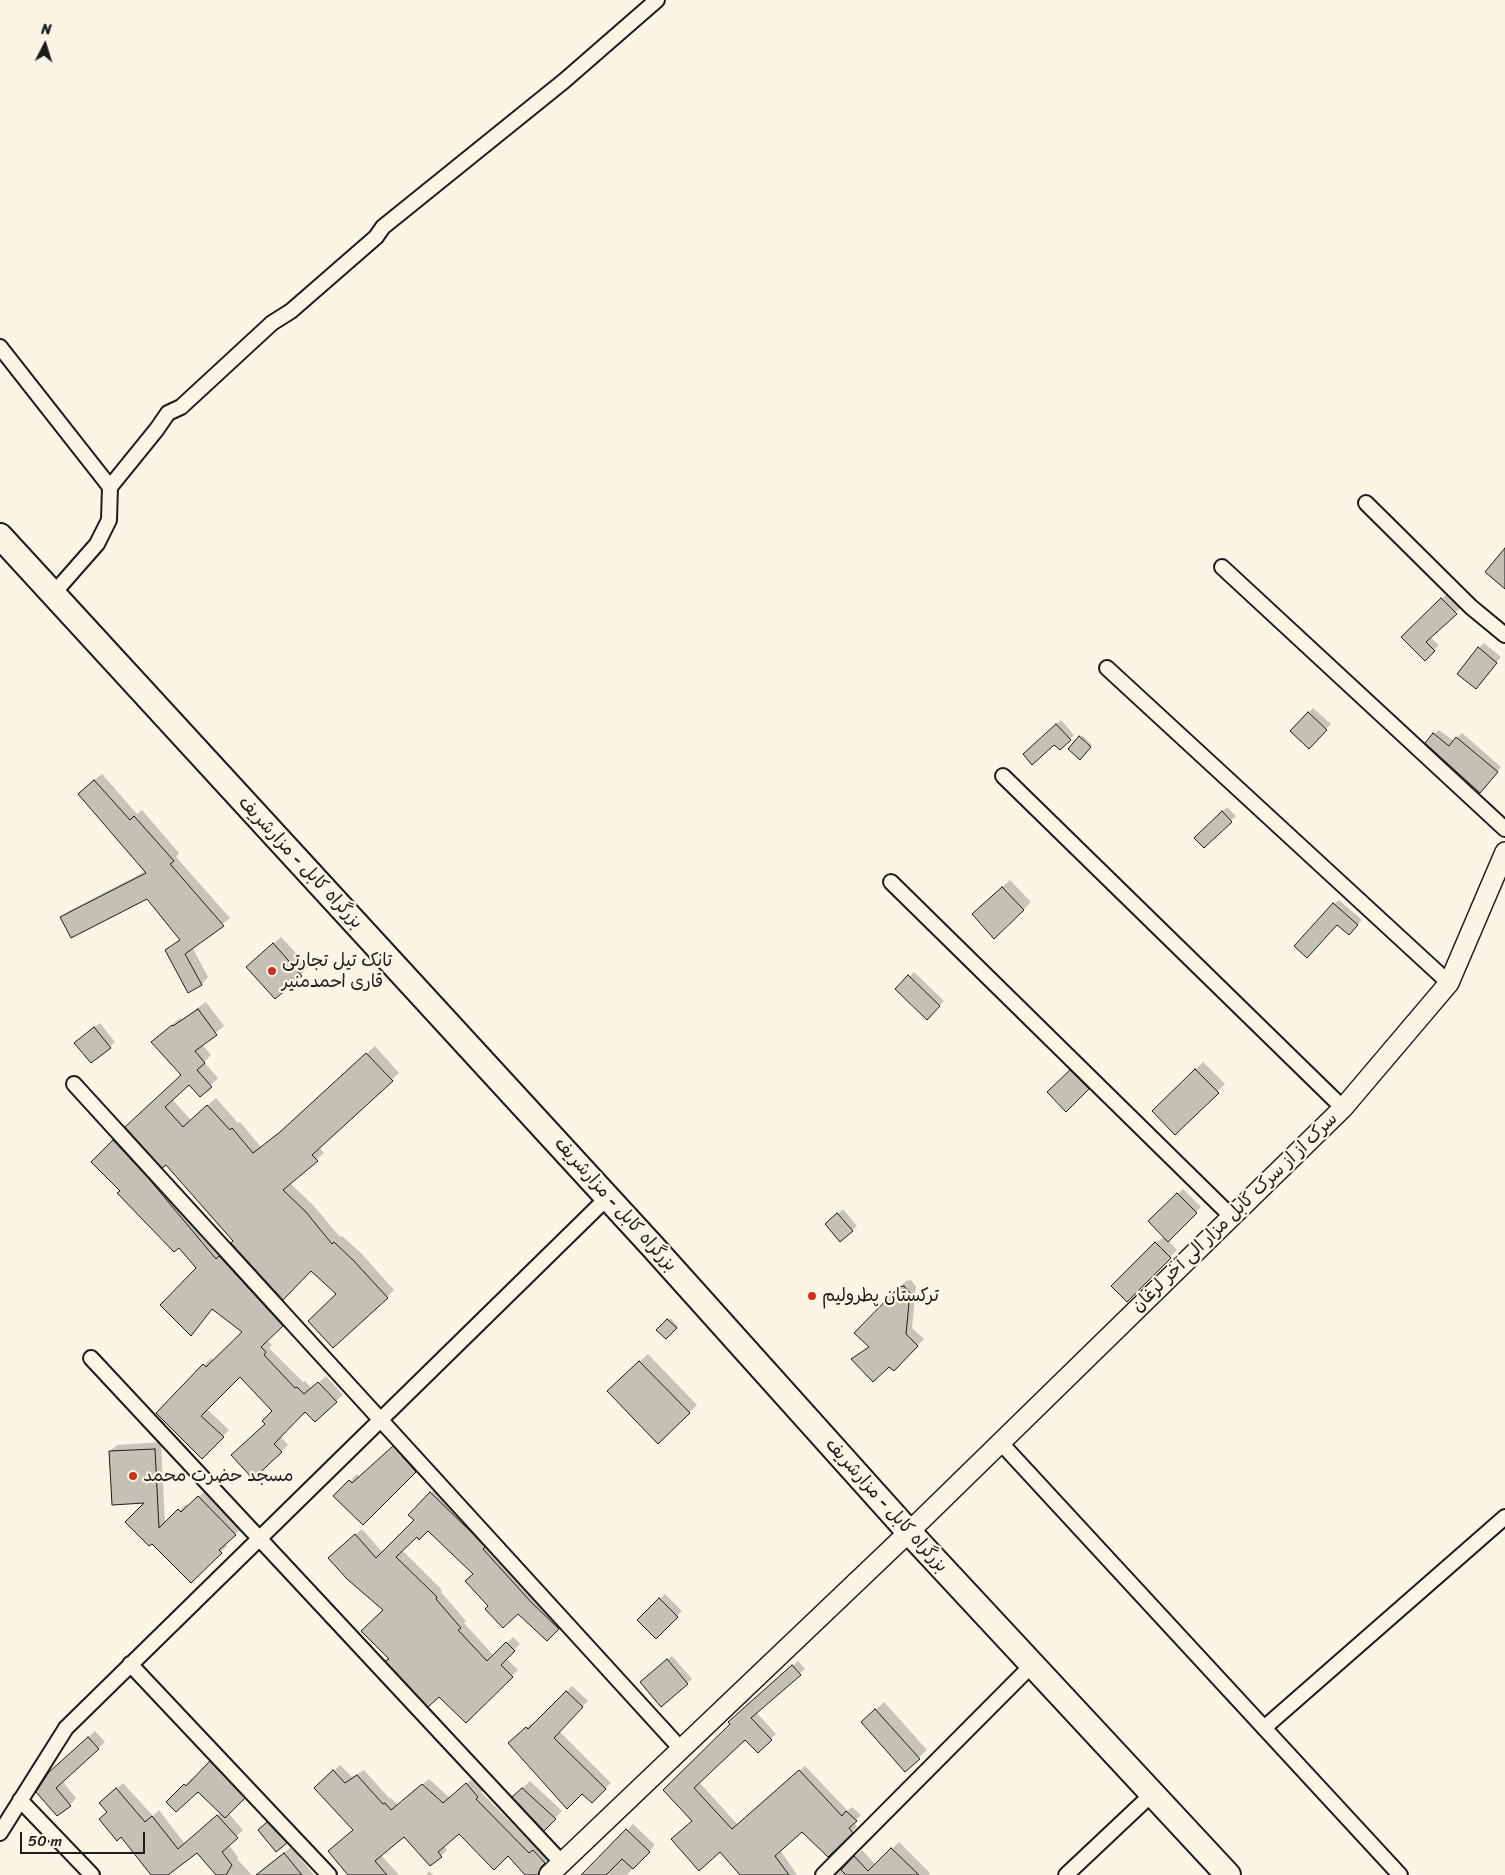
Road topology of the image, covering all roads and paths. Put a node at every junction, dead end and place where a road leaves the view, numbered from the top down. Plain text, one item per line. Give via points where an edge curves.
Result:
1 (657, 0) edge
2 (0, 348) edge
3 (110, 487) junction
4 (1366, 504) dead end
5 (0, 536) edge
6 (1222, 567) dead end
7 (53, 594) junction
8 (1505, 635) edge
9 (1107, 668) dead end
10 (1003, 776) dead end
11 (1505, 828) edge
12 (1505, 852) edge
13 (891, 882) dead end
14 (1449, 983) junction
15 (74, 1084) dead end
16 (1343, 1108) junction
17 (608, 1198) junction
18 (1232, 1216) junction
19 (91, 1358) dead end
20 (380, 1420) junction
21 (1000, 1442) junction
22 (1505, 1518) edge
23 (908, 1532) junction
24 (259, 1538) junction
25 (130, 1664) junction
26 (1032, 1665) junction
27 (1264, 1728) junction
28 (682, 1749) junction
29 (1152, 1794) junction
30 (20, 1800) junction
31 (0, 1833) edge
32 (556, 1869) edge
33 (92, 1875) edge
34 (329, 1875) edge
35 (823, 1875) edge
36 (1066, 1875) edge
37 (1228, 1875) edge
38 (1400, 1875) edge

1 - 3 street via 564,81 383,227 376,237 291,311 272,323 181,407 168,413
2 - 3 street
3 - 7 street via 109,520 97,544
4 - 8 street via 1471,607
5 - 7 highway, بزرگراه کابل - مزارشریف
6 - 11 street
7 - 17 highway, بزرگراه کابل - مزارشریف
9 - 14 street
10 - 16 street
12 - 14 street, سرک از از سرک کابل مزار الی آخر لرغان
13 - 18 street
14 - 16 street, سرک از از سرک کابل مزار الی آخر لرغان
15 - 20 street
16 - 18 street, سرک از از سرک کابل مزار الی آخر لرغان
17 - 20 street
17 - 23 highway, بزرگراه کابل - مزارشریف
18 - 21 street, سرک از از سرک کابل مزار الی آخر لرغان
19 - 24 street
20 - 24 street
20 - 28 street
21 - 23 street, سرک از از سرک کابل مزار الی آخر لرغان
21 - 27 street
22 - 27 street
23 - 26 highway, بزرگراه کابل - مزارشریف
23 - 28 street, سرک از از سرک کابل مزار الی آخر لرغان
24 - 25 street
24 - 32 street
25 - 30 street via 66,1728
25 - 34 street
26 - 29 highway, بزرگراه کابل - مزارشریف
26 - 35 street
27 - 38 street
28 - 32 street, سرک از از سرک کابل مزار الی آخر لرغان
29 - 36 street
29 - 37 highway, بزرگراه کابل - مزارشریف
30 - 31 street
30 - 33 street

